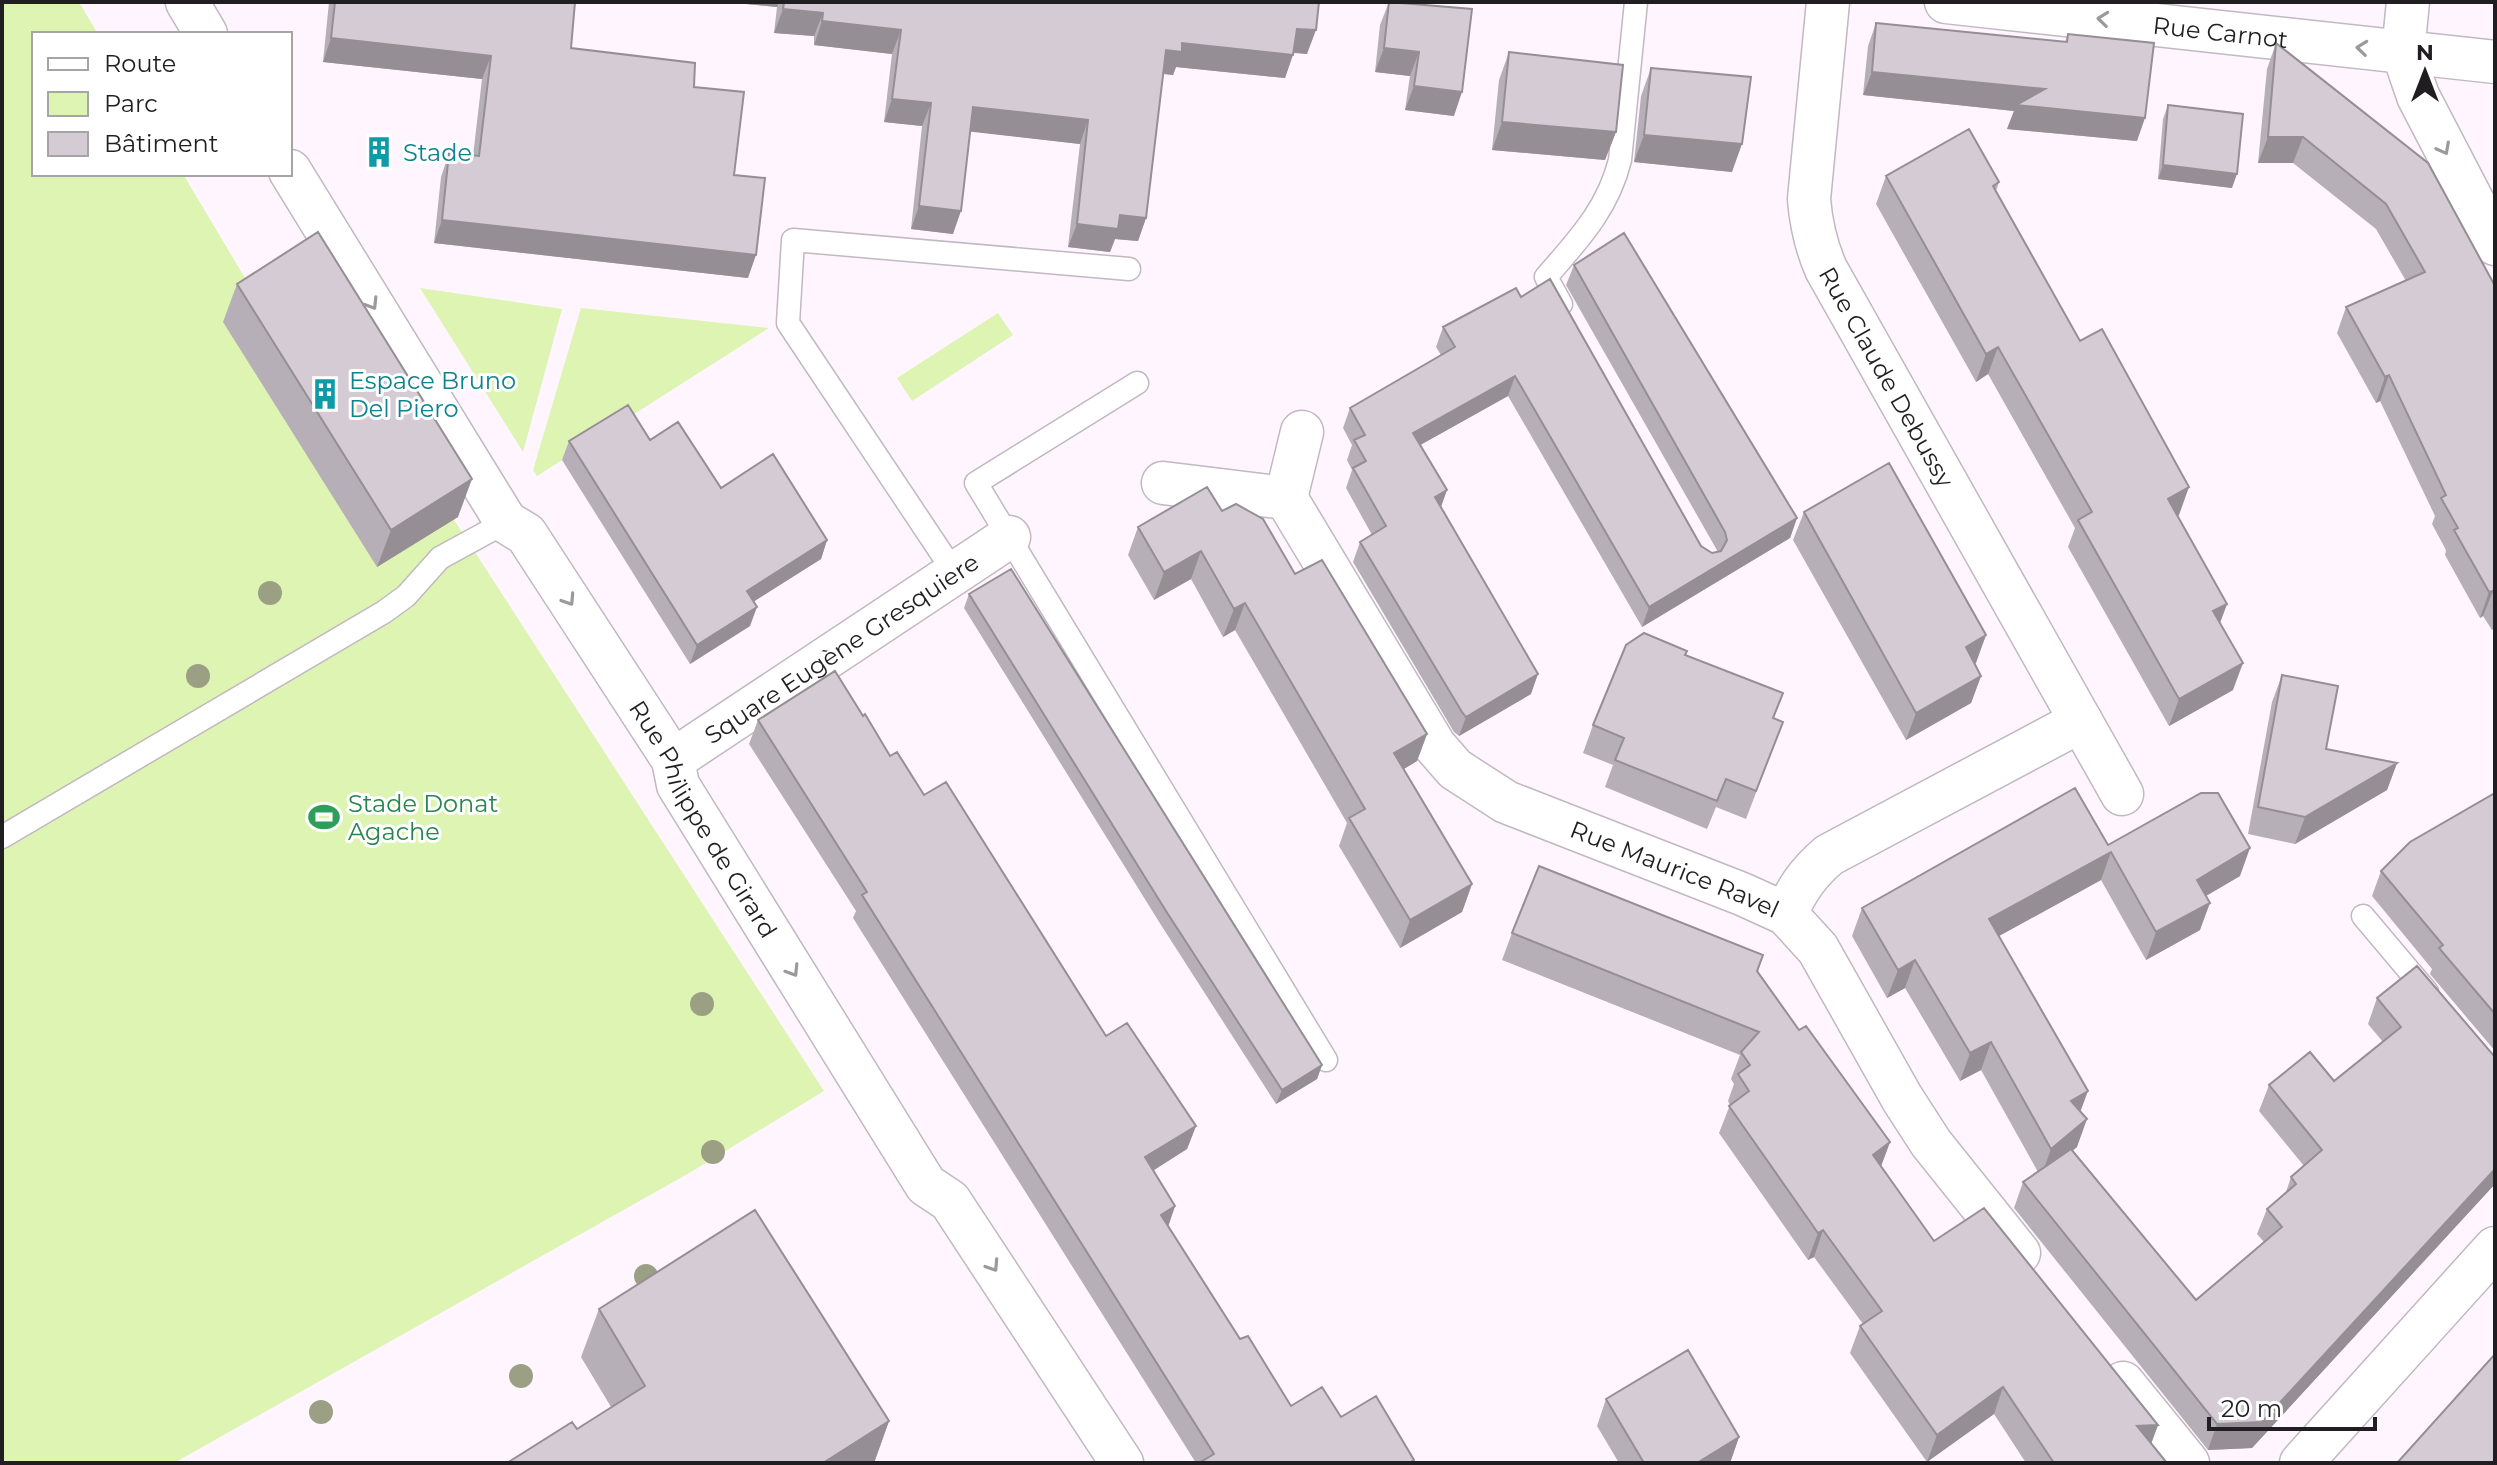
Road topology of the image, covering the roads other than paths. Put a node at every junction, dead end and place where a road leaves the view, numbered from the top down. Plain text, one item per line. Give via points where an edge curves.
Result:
1 (187, 2) edge
2 (1636, 2) edge
3 (1828, 2) edge
4 (1946, 2) edge
5 (2408, 2) edge
6 (205, 32) edge
7 (2403, 52) junction
8 (2495, 62) edge
9 (292, 174) edge
10 (2495, 244) edge
11 (1129, 269) dead end
12 (1569, 318) edge
13 (1137, 383) dead end
14 (1302, 432) dead end
15 (1163, 483) dead end
16 (1286, 498) junction
17 (506, 522) junction
18 (1009, 537) junction
19 (954, 572) junction
20 (2081, 721) junction
21 (673, 760) junction
22 (2122, 794) dead end
23 (2, 837) edge
24 (1786, 914) junction
25 (2363, 916) dead end
26 (2444, 1013) edge
27 (1326, 1060) dead end
28 (2495, 1248) edge
29 (2039, 1278) edge
30 (2098, 1352) edge
31 (1122, 1463) edge
32 (2188, 1463) edge
33 (2301, 1463) edge

1 - 6 street
2 - 12 lane via 1614,185 1546,277
3 - 20 street, Rue Claude Debussy via 1809,199 1817,248
7 -> 4 street, Rue Carnot
5 - 7 street
7 - 8 street, Rue Carnot
7 -> 10 street via 2432,126
9 -> 17 street, Rue Philippe de Girard
11 - 19 lane via 793,240 788,323
13 - 18 lane via 976,483
14 - 16 street
15 - 16 street
16 - 24 street, Rue Maurice Ravel via 1435,746 1455,769 1506,802
17 -> 21 street, Rue Philippe de Girard via 526,534
17 - 23 lane via 448,553 384,612
18 - 19 street, Square Eugène Gresquiere
18 - 27 lane
19 - 21 street, Square Eugène Gresquiere
20 - 22 street, Rue Claude Debussy
20 - 24 street via 1829,855 1798,887
21 -> 31 street, Rue Philippe de Girard via 678,785 926,1185 950,1201
24 - 29 street, Rue Maurice Ravel via 1818,949 1931,1143
25 - 26 lane
28 - 33 street
30 - 32 street

